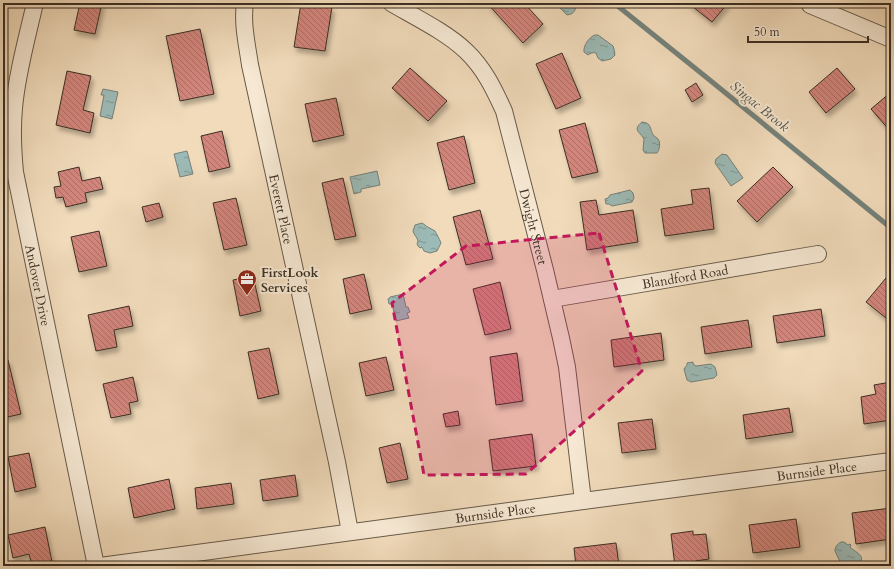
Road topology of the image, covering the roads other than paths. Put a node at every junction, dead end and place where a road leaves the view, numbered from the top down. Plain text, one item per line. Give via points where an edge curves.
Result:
1 (35, 3) edge
2 (245, 3) edge
3 (391, 3) edge
4 (810, 5) dead end
5 (891, 39) edge
6 (818, 254) dead end
7 (552, 299) junction
8 (891, 461) edge
9 (582, 501) junction
10 (350, 532) junction
11 (96, 566) edge
12 (100, 566) edge

1 - 11 street, Andover Drive via 20,69 12,149
2 - 10 street, Everett Place via 244,29 250,65
3 - 7 street, Dwight Street via 467,51 482,68 494,88 504,110
4 - 5 street
6 - 7 street, Blandford Road
7 - 9 street, Dwight Street via 567,367
8 - 9 street, Burnside Place
9 - 10 street, Burnside Place
10 - 12 street, Burnside Place

